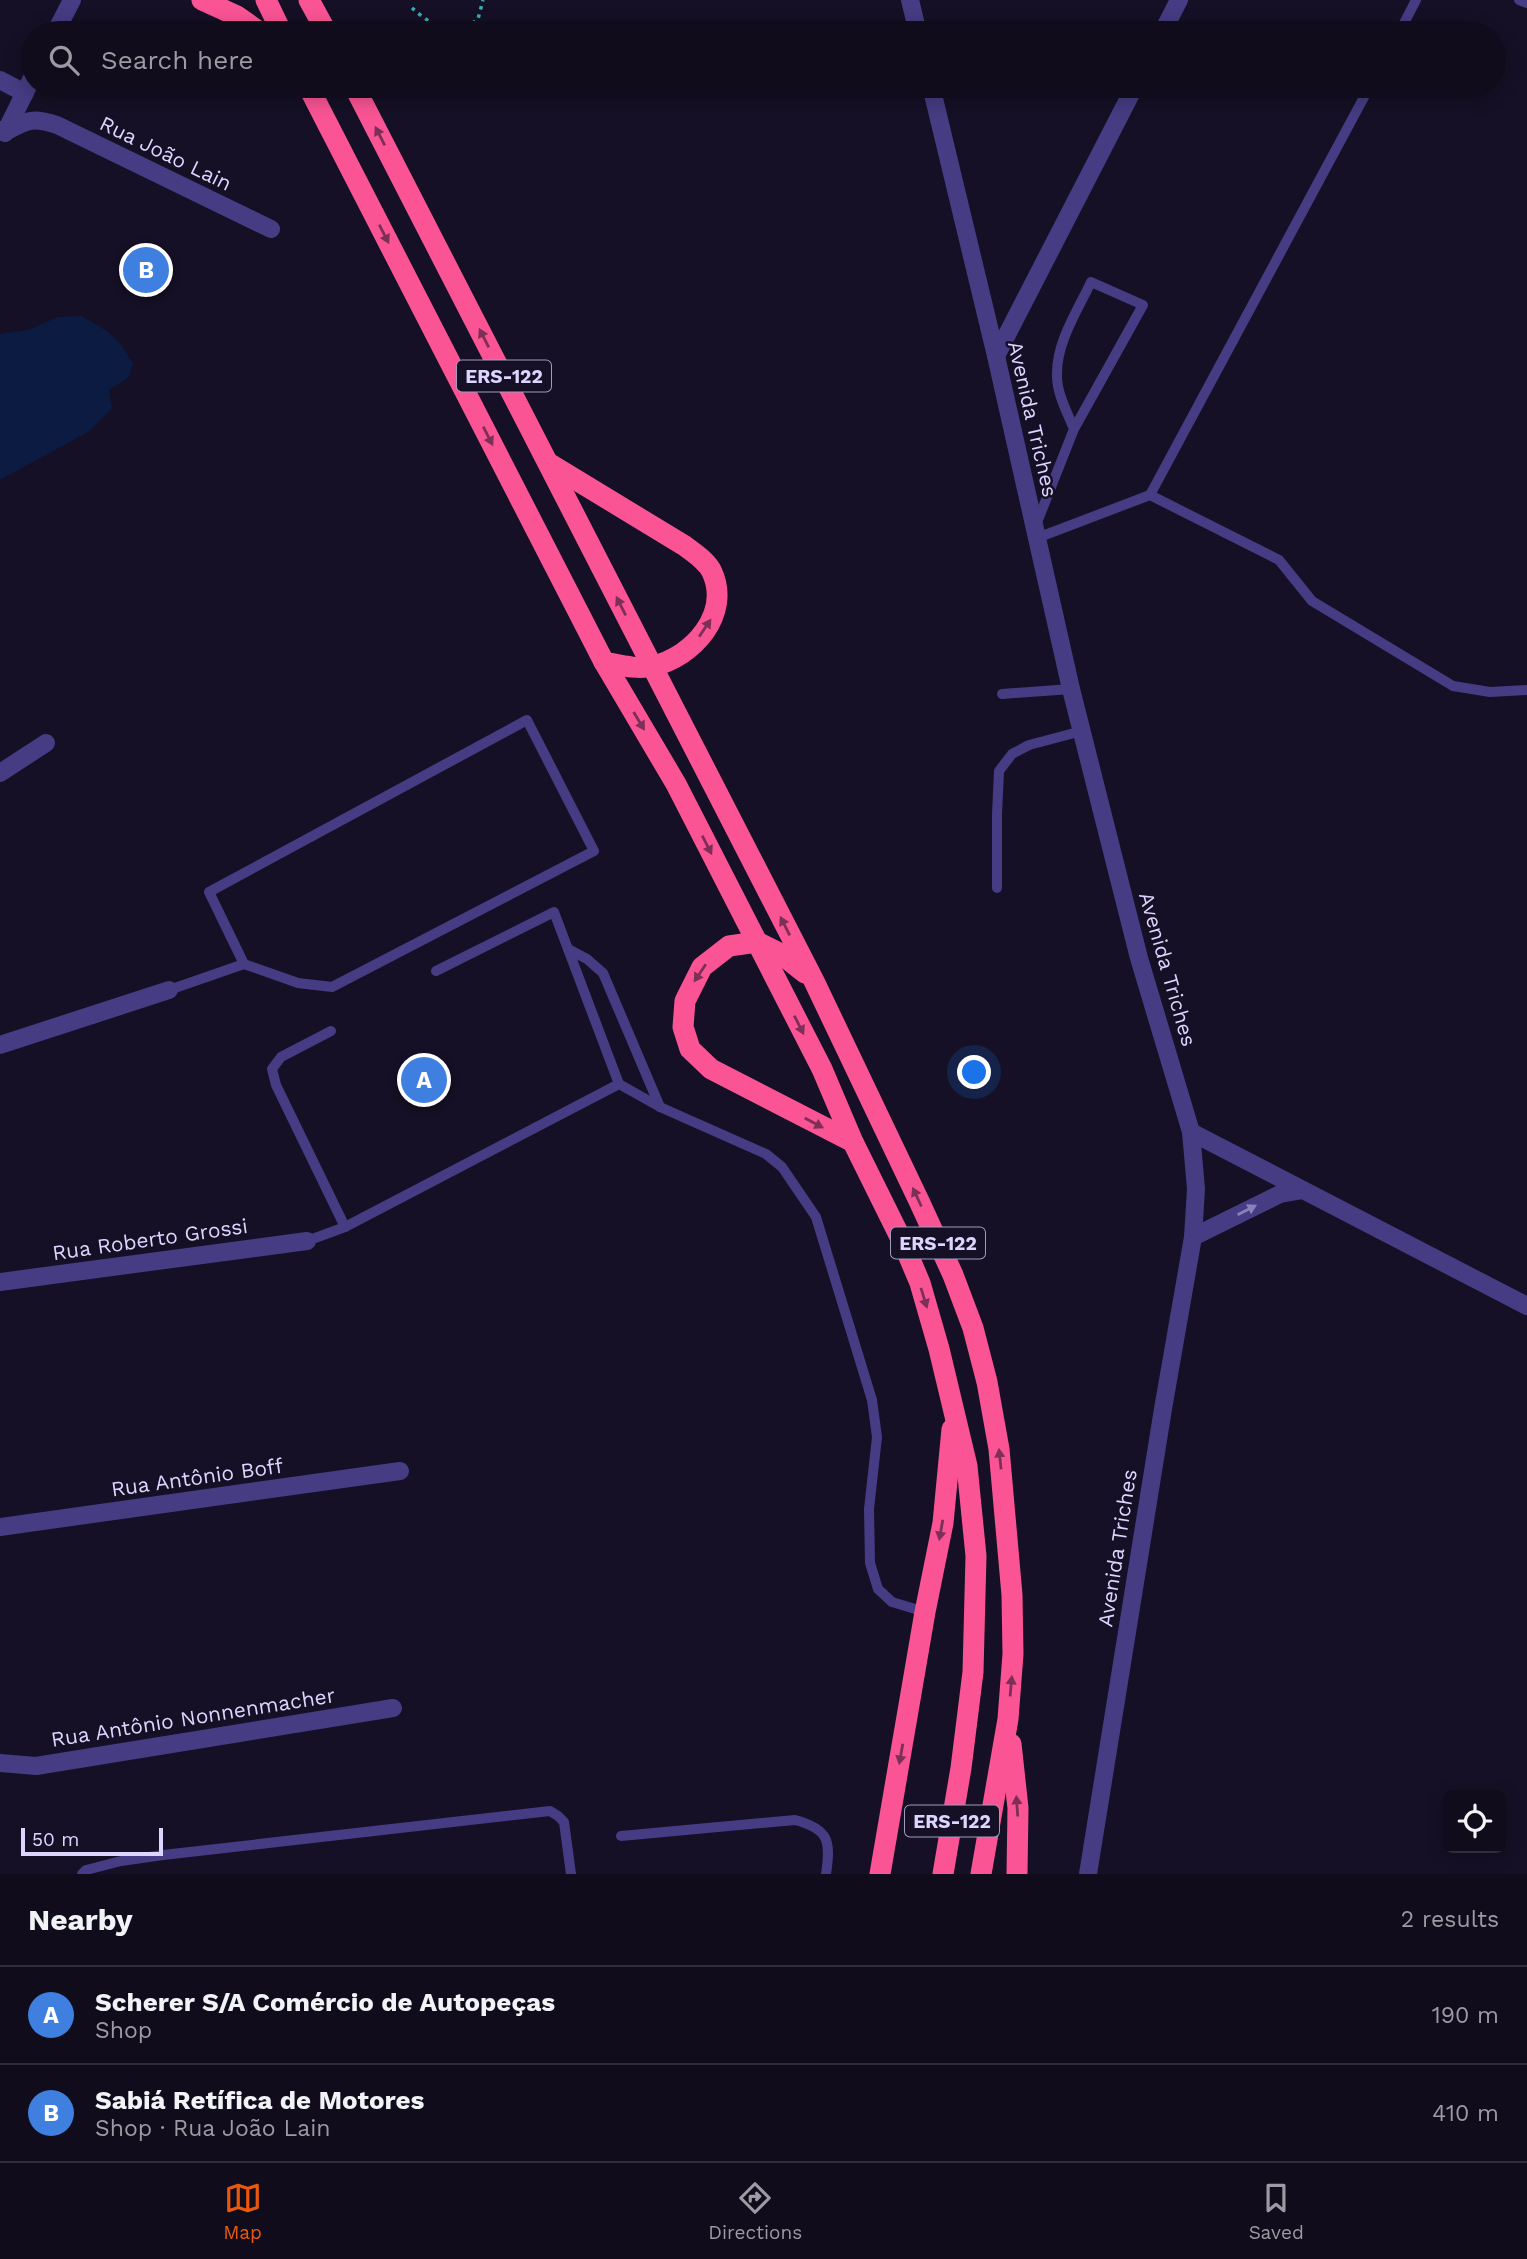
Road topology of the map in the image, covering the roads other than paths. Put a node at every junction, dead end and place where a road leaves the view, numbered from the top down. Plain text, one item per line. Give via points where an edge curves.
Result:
1 (72, 0) edge
2 (202, 0) edge
3 (266, 0) edge
4 (309, 0) edge
5 (910, 0) edge
6 (1180, 0) edge
7 (1416, 0) edge
8 (1520, 0) edge
9 (1527, 4) edge
10 (61, 21) edge
11 (244, 21) edge
12 (276, 21) edge
13 (320, 21) edge
14 (915, 21) edge
15 (1169, 21) edge
16 (1405, 21) edge
17 (0, 80) edge
18 (21, 84) edge
19 (22, 98) edge
20 (314, 98) edge
21 (360, 98) edge
22 (934, 98) edge
23 (1129, 98) edge
24 (1364, 98) edge
25 (2, 135) edge
26 (271, 229) dead end
27 (996, 356) junction
28 (1074, 429) junction
29 (550, 464) junction
30 (1150, 495) junction
31 (1036, 533) junction
32 (604, 662) junction
33 (651, 667) junction
34 (1071, 689) junction
35 (1527, 690) edge
36 (1002, 694) dead end
37 (1082, 731) junction
38 (46, 744) dead end
39 (0, 773) edge
40 (997, 888) dead end
41 (757, 942) junction
42 (568, 949) junction
43 (244, 964) junction
44 (436, 971) dead end
45 (814, 981) junction
46 (169, 990) joint
47 (331, 1031) dead end
48 (0, 1045) edge
49 (619, 1084) junction
50 (660, 1107) junction
51 (1191, 1132) junction
52 (853, 1142) junction
53 (1303, 1190) junction
54 (345, 1227) junction
55 (1193, 1237) junction
56 (307, 1241) joint
57 (0, 1282) edge
58 (1527, 1306) edge
59 (954, 1413) junction
60 (400, 1471) dead end
61 (0, 1527) edge
62 (925, 1612) junction
63 (393, 1708) dead end
64 (1008, 1719) junction
65 (0, 1763) edge
66 (621, 1836) dead end
67 (82, 1874) edge
68 (571, 1874) edge
69 (826, 1874) edge
70 (880, 1874) edge
71 (943, 1874) edge
72 (981, 1874) edge
73 (1017, 1874) edge
74 (1088, 1874) edge

1 - 10 street
2 - 11 highway
3 - 12 highway
4 - 13 highway
5 - 14 street
6 - 15 street
7 - 16 lane
8 - 9 lane
17 - 18 street
19 - 25 street
20 -> 32 highway, ERS-122
29 -> 21 highway, ERS-122
22 - 27 street, Avenida Triches
23 - 27 street
24 - 30 lane
25 - 26 street, Rua João Lain via 38,119 57,125
27 - 31 street, Avenida Triches
28 - 28 lane via 1143,305 1091,282 1061,346 1056,374
28 - 31 lane
33 -> 29 highway, ERS-122
33 -> 29 highway via 685,651 708,628 716,611 712,571 685,545
30 - 31 lane
30 - 35 lane via 1279,561 1312,601 1453,687
31 - 34 street, Avenida Triches
32 - 33 highway
32 -> 41 highway, ERS-122 via 676,784
45 -> 33 highway, ERS-122
34 - 36 lane
34 - 37 street, Avenida Triches
37 - 40 lane via 1029,745 1012,754 999,771
37 - 51 street, Avenida Triches via 1139,958
38 - 39 street
41 - 45 highway via 781,954
41 -> 52 highway, ERS-122 via 822,1069
41 -> 52 highway via 729,946 702,967 685,1001 683,1027 690,1049 711,1069
42 - 44 lane via 554,912
42 - 49 lane
42 - 50 lane via 603,973
43 - 43 lane via 298,983 332,987 594,851 527,720 209,892
43 - 46 lane
64 -> 45 highway, ERS-122 via 1013,1654 1006,1522 987,1382 973,1328 953,1275
46 - 48 street
47 - 54 lane via 281,1057 272,1069
49 - 50 lane
49 - 54 lane
50 - 62 lane via 766,1154 782,1167 816,1217 872,1400 877,1437 868,1536 877,1589 892,1602
51 - 53 street
51 - 55 street, Avenida Triches via 1196,1189
52 -> 59 highway, ERS-122 via 920,1283
55 -> 53 street via 1280,1194
53 - 58 street
54 - 56 lane
55 - 74 street, Avenida Triches
56 - 57 street, Rua Roberto Grossi
59 -> 62 highway via 943,1523
59 - 71 highway, ERS-122 via 967,1466 976,1556 972,1672
60 - 61 street, Rua Antônio Boff
62 -> 70 highway
63 - 65 street, Rua Antônio Nonnenmacher via 36,1766
64 - 72 highway, ERS-122
73 -> 64 highway via 1018,1808
66 - 69 lane via 795,1820 815,1825 826,1837
67 - 68 lane via 121,1861 550,1811 564,1822

